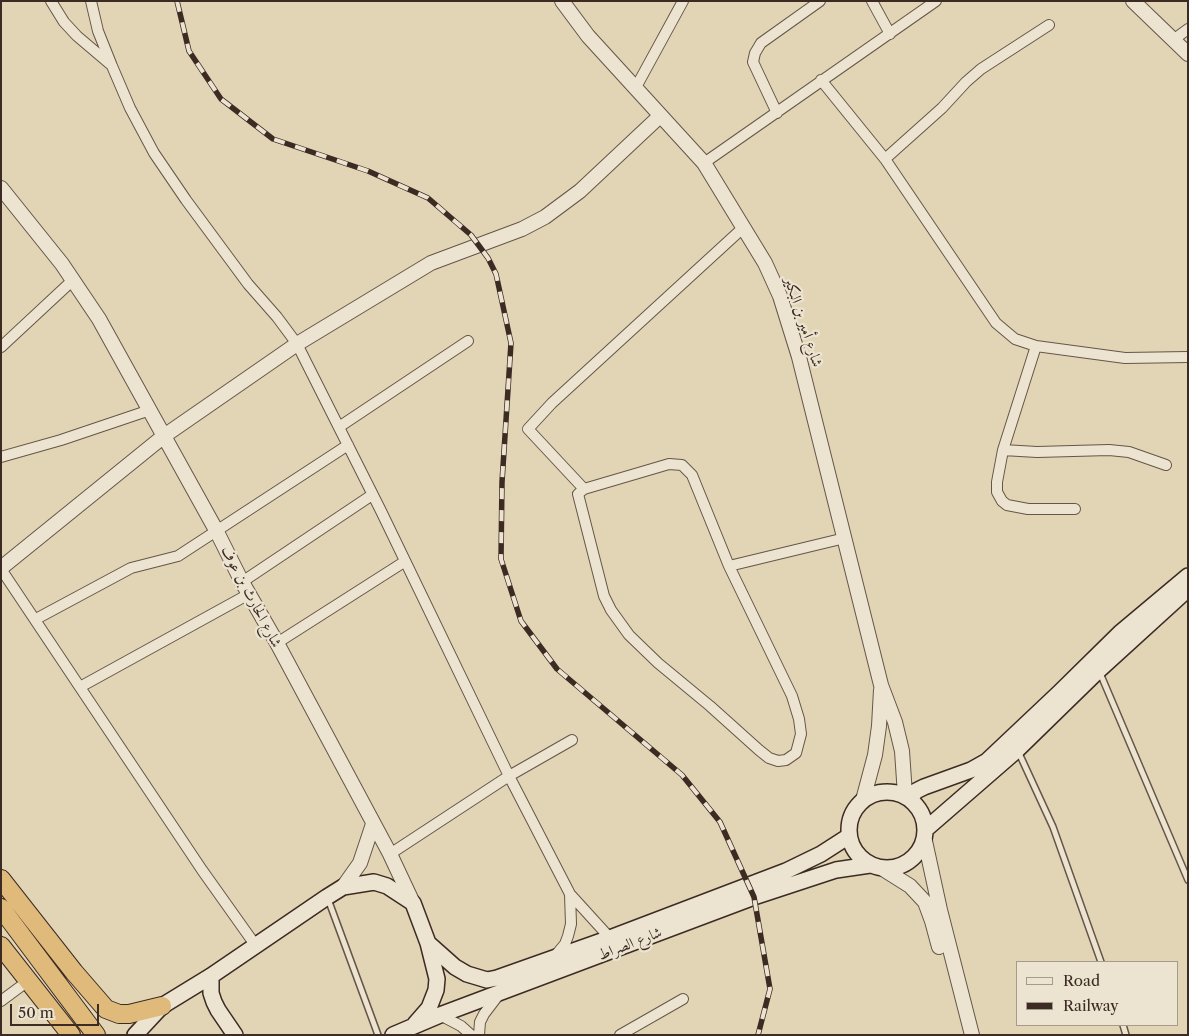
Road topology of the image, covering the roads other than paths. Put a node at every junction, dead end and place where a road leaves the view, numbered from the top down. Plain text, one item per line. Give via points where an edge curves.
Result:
1 (51, 1) edge
2 (90, 1) edge
3 (562, 1) edge
4 (683, 1) edge
5 (820, 1) edge
6 (872, 1) edge
7 (936, 1) edge
8 (1133, 1) edge
9 (1049, 25) dead end
10 (1188, 29) edge
11 (890, 34) junction
12 (1173, 40) junction
13 (1188, 54) edge
14 (112, 66) junction
15 (821, 80) junction
16 (635, 89) junction
17 (776, 113) junction
18 (660, 116) junction
19 (885, 159) junction
20 (704, 163) junction
21 (1, 188) edge
22 (744, 227) junction
23 (73, 280) junction
24 (468, 341) dead end
25 (297, 344) junction
26 (1036, 346) junction
27 (1, 347) edge
28 (1188, 357) edge
29 (150, 410) junction
30 (339, 427) junction
31 (164, 436) junction
32 (348, 445) junction
33 (1003, 450) junction
34 (1, 457) edge
35 (1166, 466) dead end
36 (584, 489) junction
37 (372, 495) junction
38 (1075, 508) dead end
39 (216, 530) junction
40 (845, 538) junction
41 (404, 562) junction
42 (729, 566) junction
43 (1, 568) edge
44 (1188, 576) edge
45 (242, 582) junction
46 (1188, 589) edge
47 (249, 594) junction
48 (36, 619) junction
49 (277, 643) junction
50 (1099, 670) junction
51 (881, 685) junction
52 (80, 687) junction
53 (572, 740) dead end
54 (1017, 750) junction
55 (510, 776) junction
56 (908, 797) junction
57 (863, 800) junction
58 (373, 824) junction
59 (925, 835) junction
60 (849, 836) junction
61 (390, 854) junction
62 (876, 867) junction
63 (1, 880) edge
64 (1188, 880) edge
65 (343, 887) junction
66 (570, 894) junction
67 (327, 897) junction
68 (412, 903) junction
69 (1, 908) edge
70 (610, 938) junction
71 (428, 943) junction
72 (1, 946) edge
73 (256, 946) junction
74 (554, 958) junction
75 (1101, 961) edge
76 (211, 976) junction
77 (28, 981) junction
78 (500, 992) junction
79 (683, 999) dead end
80 (1, 1001) edge
81 (162, 1006) junction
82 (440, 1015) junction
83 (414, 1026) junction
84 (65, 1032) edge
85 (96, 1035) edge
86 (135, 1035) edge
87 (235, 1035) edge
88 (378, 1035) edge
89 (393, 1035) edge
90 (471, 1035) edge
91 (479, 1035) edge
92 (620, 1035) edge
93 (962, 1035) edge
94 (972, 1035) edge

1 - 14 street via 77,36
2 - 14 street
3 - 16 street, شارع أمير بن البكير
4 - 16 street
5 - 17 street via 762,43 755,53 753,62
6 - 11 street
7 - 11 street
8 - 12 street
9 - 19 street via 981,69
10 - 12 street
11 - 15 street
12 - 13 street
14 - 25 street via 154,153 248,284
15 - 17 street
15 - 19 street
16 - 18 street, شارع أمير بن البكير
17 - 20 street
18 - 20 street, شارع أمير بن البكير
18 - 25 street via 580,191 545,217 522,229 431,263
19 - 26 street via 996,323 1015,339
20 - 22 street, شارع أمير بن البكير
21 - 23 street, شارع الحارث بن عوف
22 - 36 street via 552,403 528,429
22 - 40 street, شارع أمير بن البكير via 780,296 799,357
23 - 27 street
23 - 29 street, شارع الحارث بن عوف
24 - 30 street
25 - 30 street
25 - 31 street
26 - 28 street via 1125,358
26 - 33 street
29 - 31 street, شارع الحارث بن عوف
29 - 34 street
30 - 32 street
31 - 39 street, شارع الحارث بن عوف
31 - 43 street
32 - 37 street
32 - 39 street
33 - 35 street via 1109,450 1129,452
33 - 38 street via 997,482 997,492 1002,501 1028,509
36 - 42 street via 669,464 682,465 692,475
36 - 42 street via 578,494 599,581 621,624 658,663 759,750 778,761 786,760 796,753 800,743 799,719 792,696
37 - 41 street
37 - 45 street
39 - 45 street, شارع الحارث بن عوف
39 - 48 street via 178,556 131,568
40 - 42 street
40 - 51 street, شارع أمير بن البكير
41 - 49 street
41 - 55 street
43 - 48 street
44 - 56 main road via 1120,633 987,761
45 - 47 street, شارع الحارث بن عوف
46 - 50 main road
47 - 49 street, شارع الحارث بن عوف
47 - 52 street
48 - 52 street
49 - 58 street, شارع الحارث بن عوف
50 - 54 main road
50 - 64 lane
51 - 56 street, شارع أمير بن البكير via 902,751
51 - 57 street, شارع أمير بن البكير via 875,755
52 - 73 street
53 - 55 street
54 - 59 main road
54 - 75 lane via 1054,827
55 - 61 street
55 - 66 street
56 - 57 main road via 886,791
56 - 59 main road via 924,818
57 - 60 main road via 849,823
58 - 61 street, شارع الحارث بن عوف
58 - 65 street via 360,863
59 - 62 main road via 918,853 909,863 896,868
59 - 94 street via 940,910
60 - 62 main road via 856,853
60 - 70 main road, شارع الصراط via 786,871
61 - 68 street, شارع الحارث بن عوف
62 - 78 main road, شارع الصراط via 836,870 754,897
62 - 93 street via 910,886 925,902
63 - 81 highway via 106,1009 129,1014
65 - 67 main road
65 - 68 main road via 379,883
66 - 70 street
66 - 74 street via 571,924 565,944
67 - 73 main road
67 - 88 lane
68 - 71 main road, شارع الحارث بن عوف
69 - 85 highway
70 - 74 main road, شارع الصراط
71 - 74 main road, شارع الصراط via 455,967 487,980
71 - 83 main road, شارع الحارث بن عوف via 437,979 436,990 429,1008
72 - 77 highway
73 - 76 main road
76 - 81 main road
76 - 87 main road via 214,1002
77 - 80 street
77 - 84 highway
78 - 82 main road, شارع الصراط
78 - 91 street via 480,1022
79 - 92 street
81 - 86 main road
82 - 83 main road, شارع الصراط
82 - 90 street
83 - 89 main road, شارع الصراط

